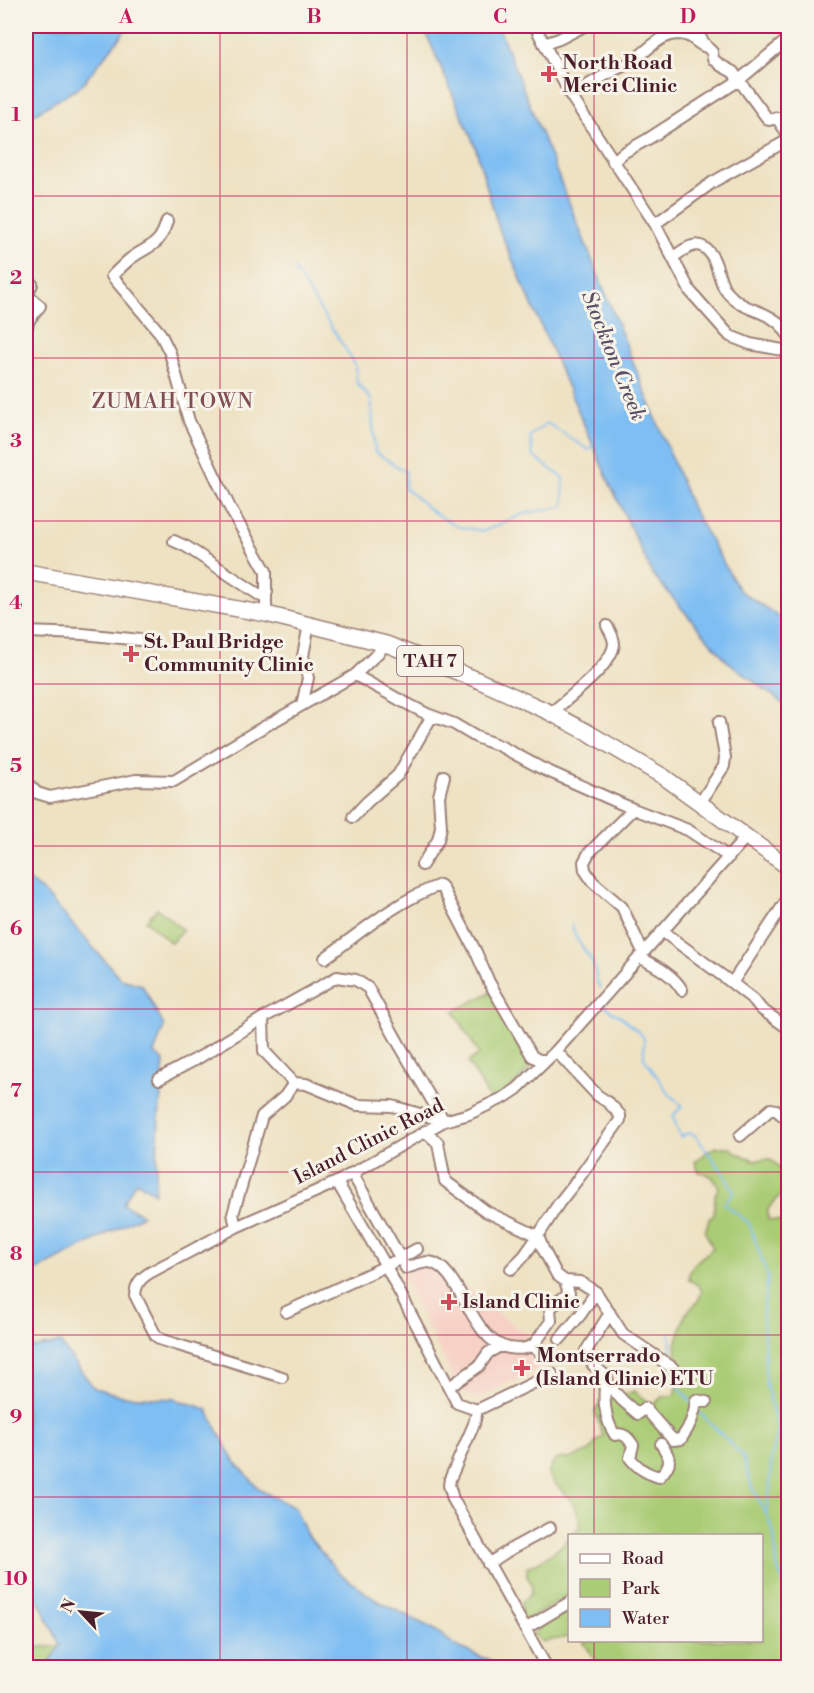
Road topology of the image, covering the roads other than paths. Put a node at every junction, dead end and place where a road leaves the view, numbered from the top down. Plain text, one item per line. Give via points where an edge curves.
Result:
1 (535, 26) edge
2 (584, 26) edge
3 (692, 26) edge
4 (789, 39) edge
5 (544, 44) junction
6 (707, 47) junction
7 (738, 81) junction
8 (571, 96) junction
9 (789, 138) edge
10 (613, 162) junction
11 (167, 221) dead end
12 (655, 224) junction
13 (673, 257) junction
14 (27, 282) dead end
15 (26, 330) edge
16 (789, 334) edge
17 (789, 351) edge
18 (174, 541) dead end
19 (26, 572) edge
20 (267, 592) junction
21 (266, 614) junction
22 (309, 624) junction
23 (607, 626) dead end
24 (26, 632) edge
25 (150, 641) dead end
26 (386, 644) junction
27 (355, 675) junction
28 (302, 705) junction
29 (551, 713) junction
30 (432, 716) junction
31 (719, 722) dead end
32 (444, 776) dead end
33 (26, 782) edge
34 (700, 803) junction
35 (633, 809) junction
36 (353, 817) dead end
37 (747, 836) junction
38 (729, 857) junction
39 (422, 865) dead end
40 (789, 867) edge
41 (789, 897) edge
42 (662, 931) junction
43 (641, 954) junction
44 (326, 958) dead end
45 (732, 983) junction
46 (682, 990) dead end
47 (263, 1018) junction
48 (789, 1028) edge
49 (556, 1051) junction
50 (547, 1060) junction
51 (159, 1079) dead end
52 (294, 1083) junction
53 (789, 1120) edge
54 (444, 1121) junction
55 (425, 1131) junction
56 (740, 1136) dead end
57 (352, 1173) junction
58 (337, 1182) junction
59 (236, 1227) junction
60 (538, 1236) junction
61 (417, 1249) dead end
62 (401, 1258) junction
63 (386, 1266) junction
64 (511, 1269) dead end
65 (565, 1281) junction
66 (596, 1292) junction
67 (286, 1312) dead end
68 (610, 1313) junction
69 (560, 1339) dead end
70 (535, 1343) dead end
71 (500, 1346) junction
72 (549, 1353) dead end
73 (673, 1368) dead end
74 (552, 1374) dead end
75 (606, 1376) junction
76 (282, 1377) dead end
77 (455, 1383) dead end
78 (706, 1402) dead end
79 (477, 1410) junction
80 (661, 1444) dead end
81 (550, 1528) dead end
82 (488, 1564) junction
83 (568, 1603) edge
84 (525, 1629) junction
85 (547, 1668) edge

1 - 5 street
2 - 5 street
3 - 6 street
4 - 7 street
5 - 8 street
6 - 7 street via 713,59 731,70
6 - 8 street via 687,36 666,37
7 - 9 street via 769,120 777,118
7 - 10 street
8 - 10 street
9 - 12 street via 713,182
10 - 12 street
11 - 20 street via 156,243 130,258 112,276 160,333 170,353 189,421 231,510 266,571
12 - 13 street
13 - 16 street via 690,247 704,247 724,290 741,305 776,321
13 - 17 street via 690,291 730,336
14 - 15 street via 32,284 27,295 40,306
18 - 20 street via 261,596
19 - 21 highway, TAH 7
20 - 21 street
21 - 22 highway, TAH 7
22 - 26 highway, TAH 7
22 - 28 street via 303,656 309,678
23 - 29 street via 614,642 602,668
24 - 25 street
26 - 27 street
26 - 29 highway, TAH 7
27 - 28 street
27 - 30 street
28 - 33 street via 174,781 136,780 50,797 37,793
29 - 34 highway, TAH 7 via 628,755
30 - 35 street
30 - 36 street via 398,775
31 - 34 street via 723,766
32 - 39 street via 439,796 438,840
34 - 37 highway, TAH 7
35 - 38 street via 688,830
35 - 43 street via 584,862 593,882 622,907
37 - 38 street, Island Clinic Road
37 - 40 highway, TAH 7
38 - 42 street, Island Clinic Road
41 - 45 street
42 - 43 street, Island Clinic Road
42 - 45 street
43 - 46 street
43 - 49 street, Island Clinic Road
44 - 50 street via 396,907 440,885 532,1056
45 - 48 street
47 - 51 street
47 - 52 street via 264,1051
47 - 54 street via 338,977 356,980 368,988
49 - 50 street, Island Clinic Road
49 - 60 street via 609,1103 620,1120
50 - 54 street, Island Clinic Road via 505,1097 470,1114
52 - 54 street via 306,1084 357,1105 392,1106
52 - 59 street via 262,1116 233,1214
53 - 56 street via 771,1109
54 - 55 street, Island Clinic Road
55 - 57 street, Island Clinic Road
55 - 60 street via 438,1143 446,1181 487,1212
57 - 58 street, Island Clinic Road
57 - 62 street
58 - 59 street, Island Clinic Road
58 - 63 street
59 - 76 street, Island Clinic Road via 141,1278 135,1295 156,1336 162,1340
60 - 64 street
60 - 65 street via 557,1275
61 - 62 street
62 - 63 street
62 - 71 street via 406,1268 428,1262 445,1272 476,1322
63 - 67 street
63 - 79 street via 457,1403
65 - 66 street via 580,1282
65 - 70 street via 569,1293 550,1308 551,1321
66 - 68 street
66 - 69 street
68 - 73 street via 623,1334
68 - 75 street via 586,1351 593,1365
71 - 72 street via 520,1350 531,1346
71 - 77 street
74 - 79 street
75 - 78 street via 622,1401 638,1414 645,1408 672,1440 681,1439 689,1428 696,1400
75 - 80 street via 604,1391 610,1427 615,1435 626,1436 633,1445 630,1458 636,1465 659,1477 670,1461
79 - 82 street via 449,1485 455,1504
81 - 82 street
82 - 84 street
83 - 84 street
84 - 85 street

